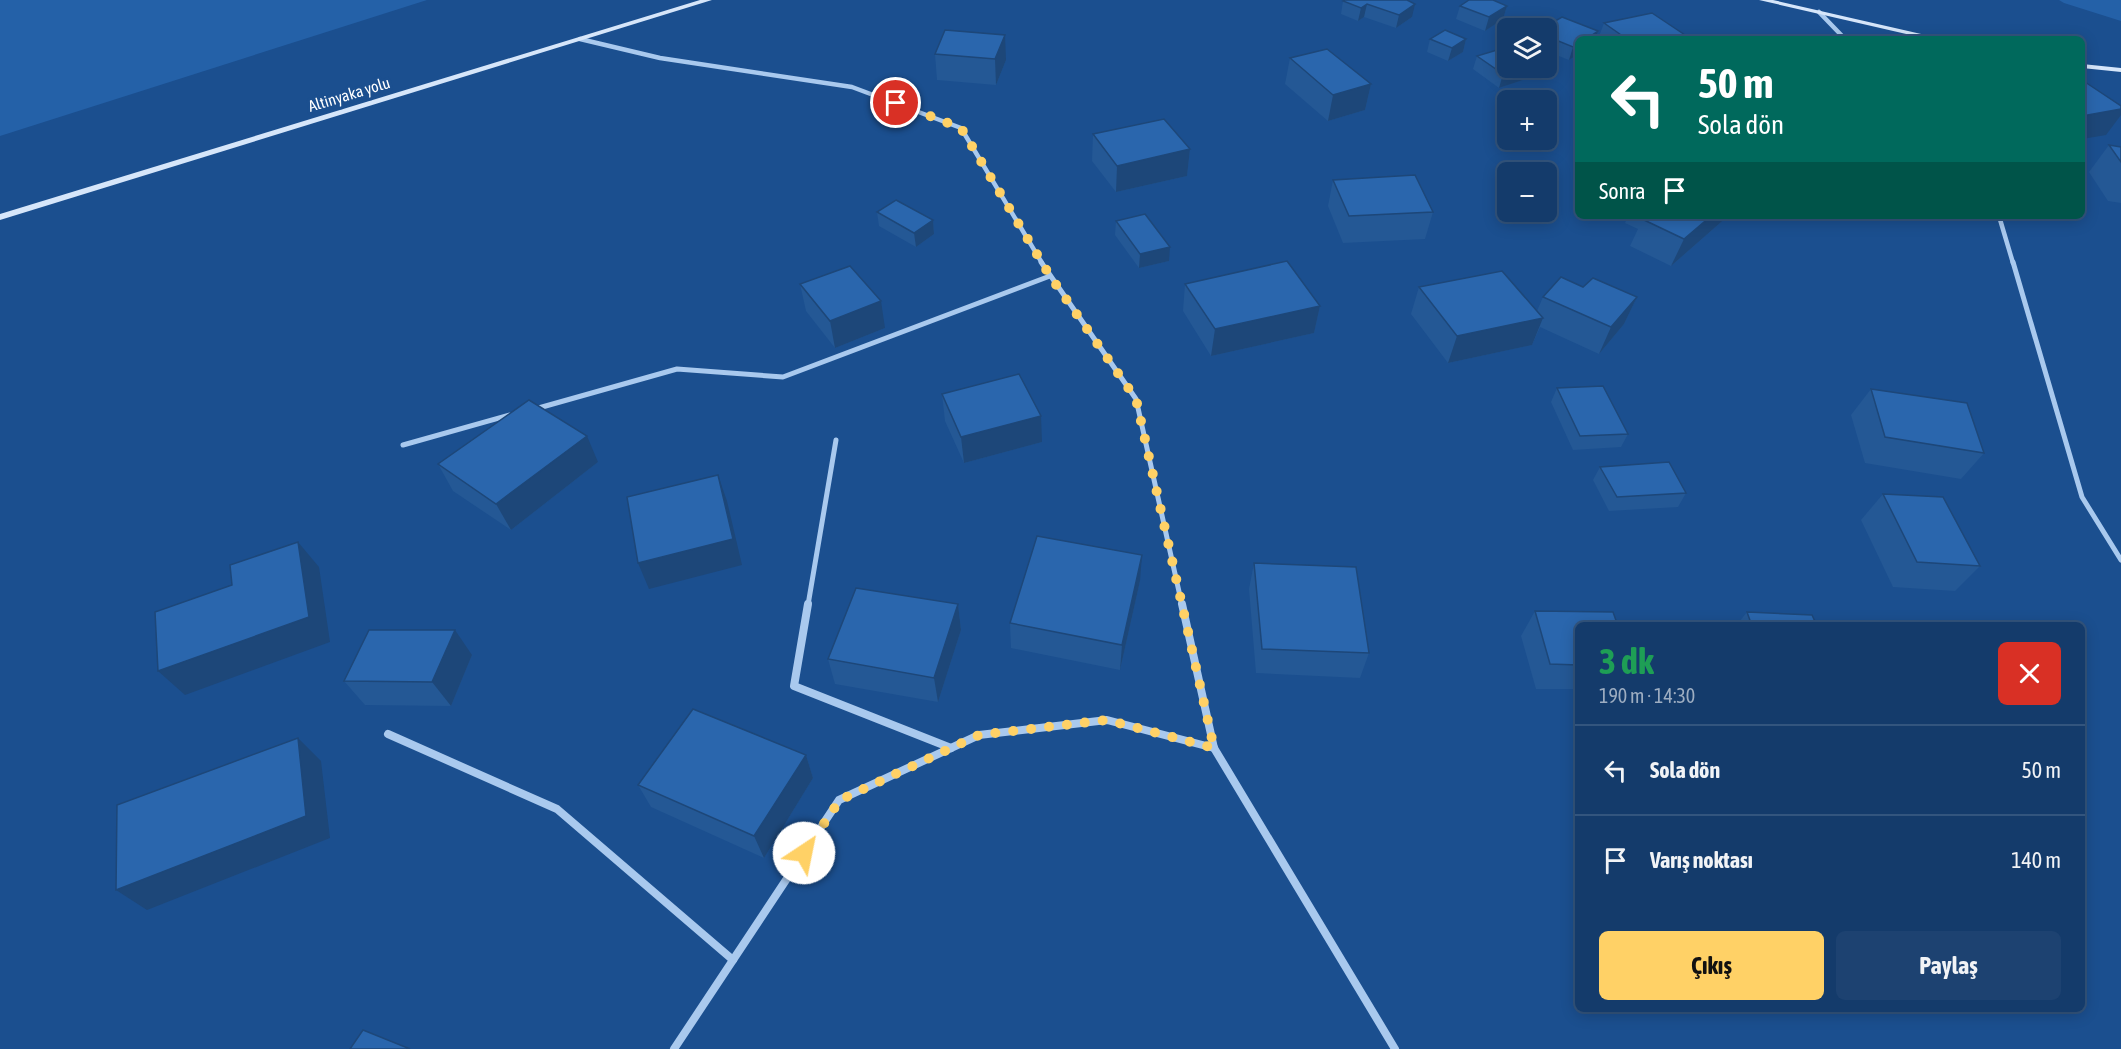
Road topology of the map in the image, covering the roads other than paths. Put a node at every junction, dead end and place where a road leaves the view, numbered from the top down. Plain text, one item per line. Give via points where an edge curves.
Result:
1 (708, 0) edge
2 (1763, 0) edge
3 (1819, 12) junction
4 (1842, 36) edge
5 (1927, 36) edge
6 (580, 39) junction
7 (2085, 66) edge
8 (2121, 70) edge
9 (0, 217) edge
10 (2000, 219) edge
11 (1050, 276) junction
12 (529, 410) edge
13 (517, 414) edge
14 (836, 440) dead end
15 (403, 445) dead end
16 (2121, 560) edge
17 (388, 734) dead end
18 (951, 748) junction
19 (1214, 748) junction
20 (733, 960) junction
21 (674, 1049) edge
22 (1395, 1049) edge

1 - 6 main road, Altinyaka yolu
2 - 3 main road
3 - 4 street
3 - 5 main road
6 - 9 main road, Altinyaka yolu
6 - 11 street via 660,58 852,87 961,128
7 - 8 main road
10 - 16 street via 2082,496
11 - 12 street via 783,377 677,369
11 - 19 street via 1136,399
13 - 15 street
14 - 18 street via 794,686
17 - 20 street via 556,809
18 - 19 street via 979,735 1107,720
18 - 20 street via 840,800
19 - 22 street
20 - 21 street

